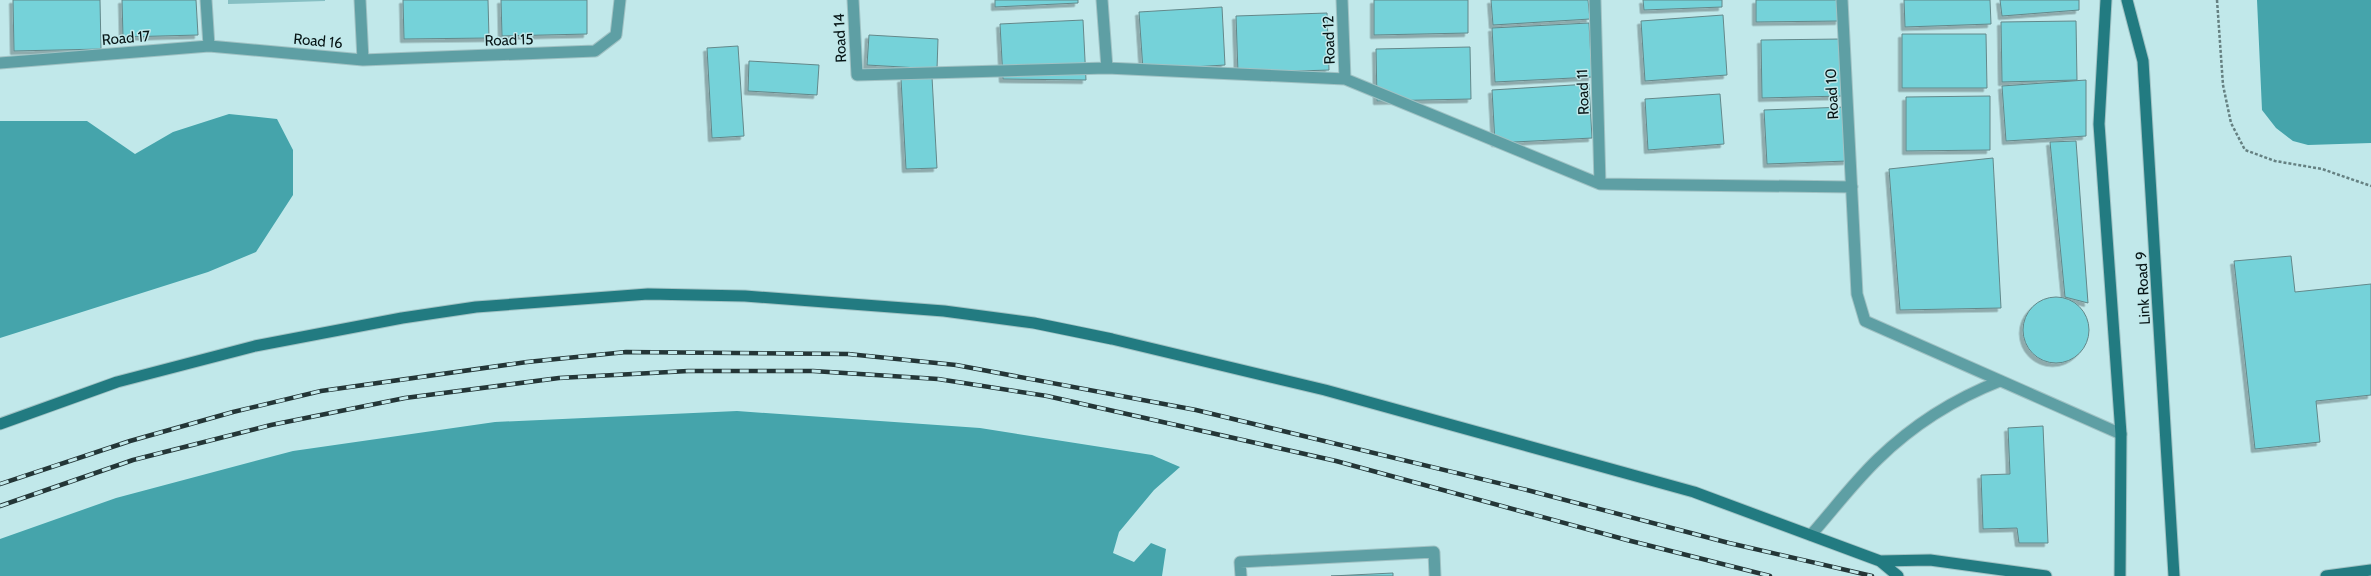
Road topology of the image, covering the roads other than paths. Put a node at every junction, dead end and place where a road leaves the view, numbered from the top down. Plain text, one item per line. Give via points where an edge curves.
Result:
1 (206, 0) edge
2 (360, 0) edge
3 (620, 0) edge
4 (853, 0) edge
5 (1102, 0) edge
6 (1342, 0) edge
7 (1595, 0) edge
8 (1842, 0) edge
9 (2106, 0) edge
10 (2127, 0) edge
11 (209, 46) junction
12 (363, 60) junction
13 (0, 63) edge
14 (1107, 68) junction
15 (1345, 79) junction
16 (1600, 184) junction
17 (1852, 187) junction
18 (2000, 381) junction
19 (0, 424) edge
20 (2121, 434) junction
21 (1811, 534) junction
22 (1880, 561) junction
23 (2371, 570) edge
24 (1241, 576) edge
25 (1436, 576) edge
26 (1898, 576) edge
27 (2046, 576) edge
28 (2120, 576) edge
29 (2174, 576) edge
30 (2326, 576) edge

1 - 11 street
2 - 12 street, Road 16
3 - 12 street, Road 15 via 616,35 595,51
4 - 14 street, Road 14 via 857,75
5 - 14 street
6 - 15 street, Road 12
7 - 16 street, Road 11
8 - 17 street, Road 10
9 - 20 main road via 2099,124
10 - 29 main road, Link Road 9 via 2143,61
11 - 12 street, Road 16
11 - 13 street, Road 17
14 - 15 street
15 - 16 street
16 - 17 street
17 - 18 street, Road 10 via 1857,294 1865,321
18 - 20 street, Road 10
18 - 21 street via 1970,394 1921,422 1877,459
19 - 21 main road via 118,382 247,348 402,318 476,307 648,294 745,296 944,311 1034,323 1112,339 1325,390 1537,448 1694,492
20 - 28 main road
21 - 22 main road
22 - 26 main road
22 - 27 main road via 1930,560
23 - 30 main road
24 - 25 street via 1240,562 1434,552

